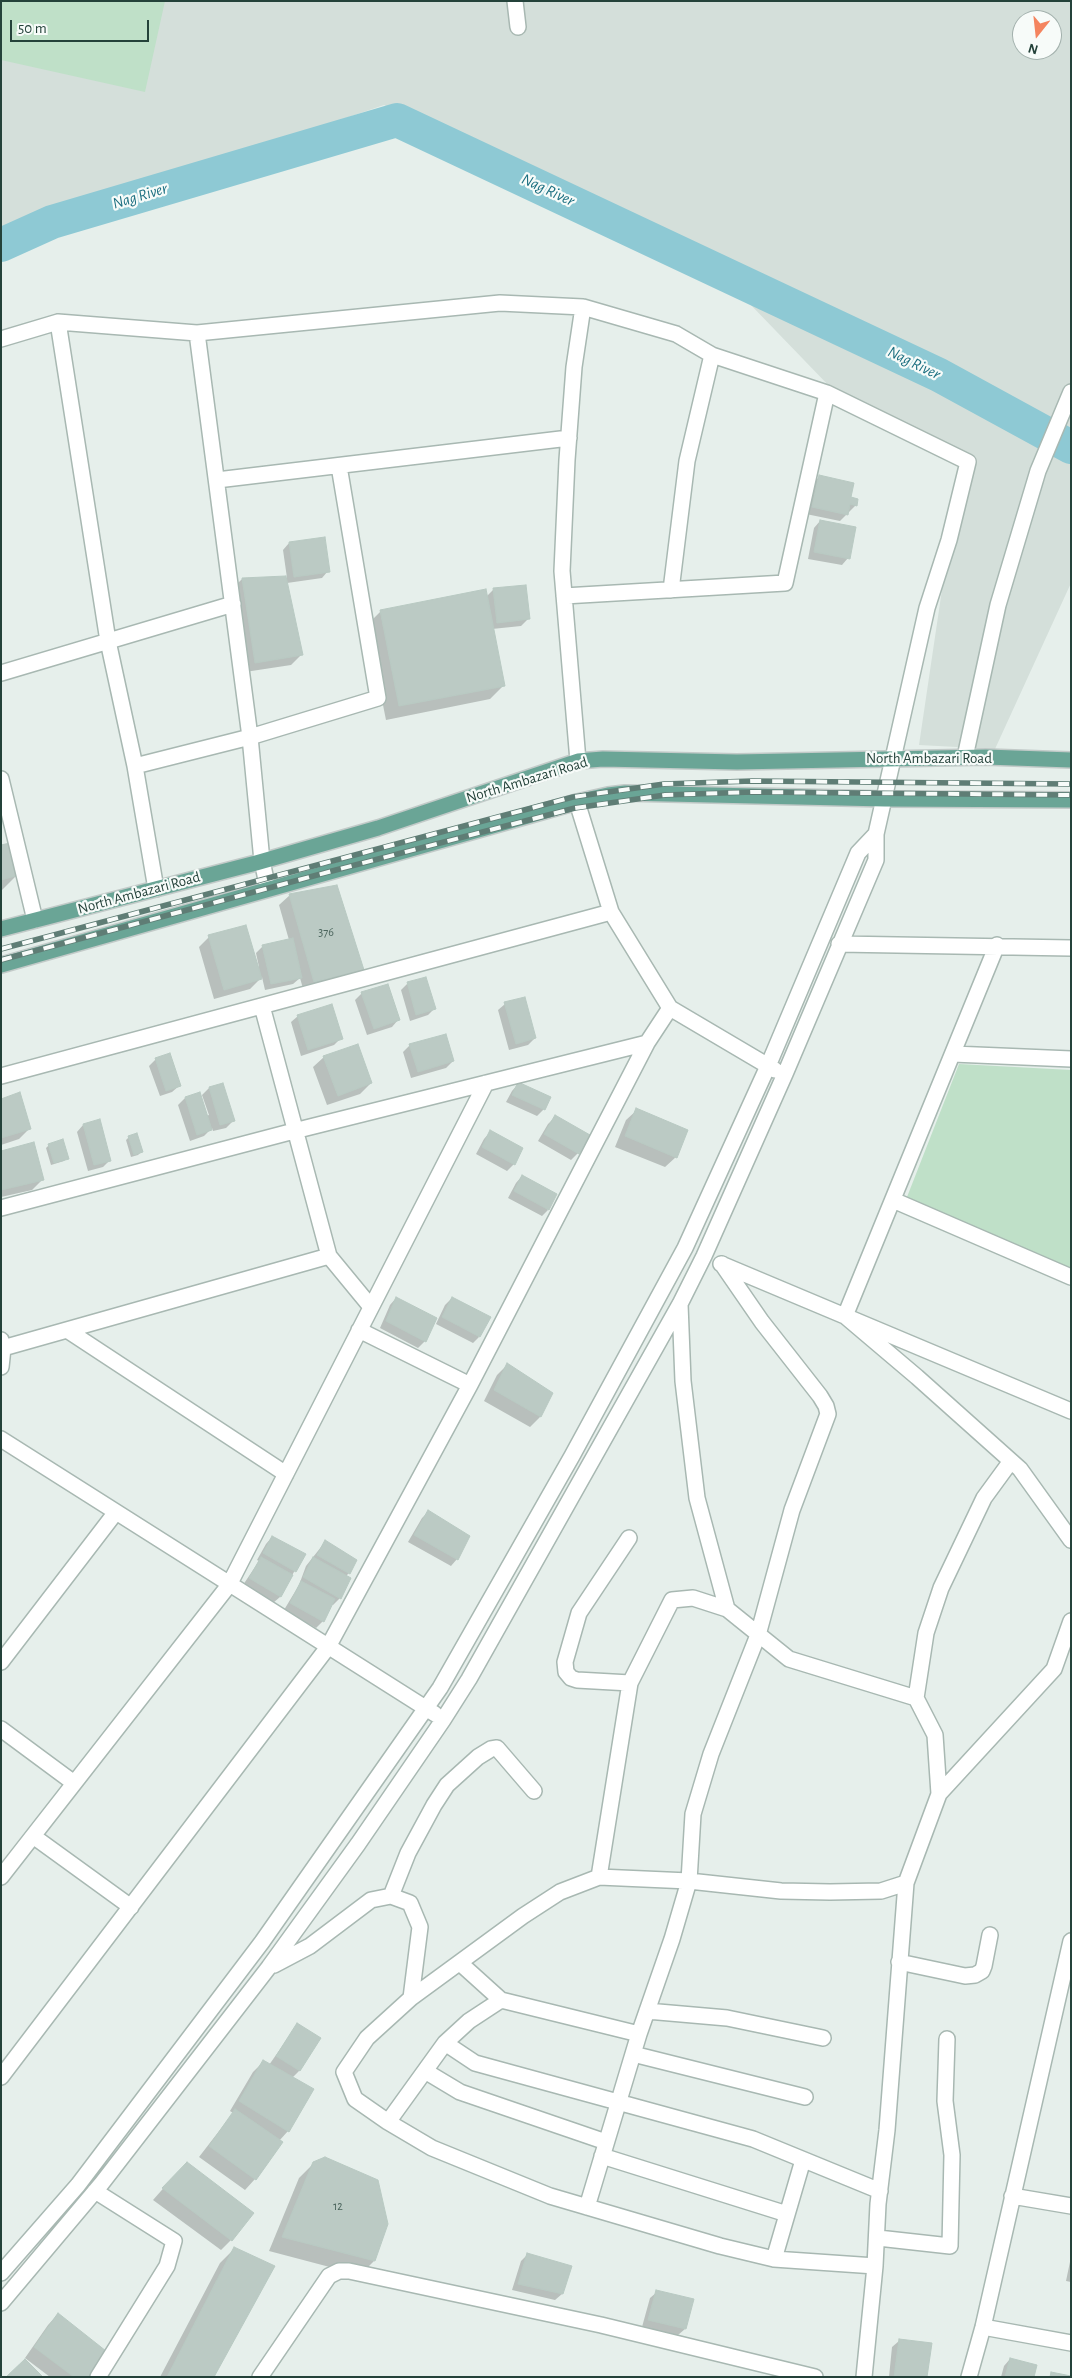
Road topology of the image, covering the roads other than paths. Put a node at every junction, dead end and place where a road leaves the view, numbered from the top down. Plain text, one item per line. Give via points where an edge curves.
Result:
1 (515, 1) edge
2 (518, 27) dead end
3 (583, 307) junction
4 (58, 322) junction
5 (198, 333) junction
6 (1, 339) edge
7 (712, 355) junction
8 (1071, 392) edge
9 (828, 393) junction
10 (569, 438) junction
11 (339, 466) junction
12 (217, 480) junction
13 (671, 590) junction
14 (564, 596) junction
15 (233, 604) junction
16 (108, 641) junction
17 (1, 673) edge
18 (250, 737) junction
19 (895, 757) junction
20 (965, 757) junction
21 (1071, 760) edge
22 (578, 761) junction
23 (135, 766) junction
24 (1, 779) edge
25 (885, 799) junction
26 (1071, 800) edge
27 (577, 802) junction
28 (876, 834) junction
29 (262, 861) junction
30 (156, 889) junction
31 (268, 890) junction
32 (611, 912) junction
33 (35, 920) junction
34 (1, 929) edge
35 (840, 944) junction
36 (997, 946) junction
37 (1071, 948) edge
38 (1, 965) edge
39 (262, 1006) junction
40 (670, 1008) junction
41 (647, 1043) junction
42 (953, 1054) junction
43 (1071, 1059) edge
44 (768, 1066) junction
45 (785, 1074) junction
46 (1, 1076) edge
47 (486, 1083) junction
48 (294, 1131) junction
49 (893, 1200) junction
50 (1, 1208) edge
51 (685, 1248) junction
52 (329, 1256) junction
53 (704, 1256) junction
54 (722, 1264) junction
55 (1071, 1277) edge
56 (680, 1304) junction
57 (371, 1307) junction
58 (846, 1316) junction
59 (68, 1330) junction
60 (359, 1330) junction
61 (2, 1344) edge
62 (1, 1367) edge
63 (470, 1385) junction
64 (1071, 1411) edge
65 (1, 1439) edge
66 (1011, 1461) junction
67 (286, 1474) junction
68 (116, 1512) junction
69 (628, 1538) dead end
70 (1071, 1540) edge
71 (229, 1584) junction
72 (727, 1609) junction
73 (1071, 1621) edge
74 (758, 1635) junction
75 (328, 1647) junction
76 (1, 1662) edge
77 (630, 1683) junction
78 (916, 1698) junction
79 (427, 1708) junction
80 (443, 1720) junction
81 (1, 1729) edge
82 (74, 1783) junction
83 (534, 1790) dead end
84 (939, 1794) junction
85 (33, 1836) junction
86 (1, 1877) edge
87 (599, 1877) junction
88 (689, 1881) junction
89 (906, 1883) junction
90 (391, 1896) junction
91 (131, 1907) junction
92 (990, 1935) dead end
93 (1071, 1941) edge
94 (900, 1962) junction
95 (460, 1963) junction
96 (269, 1968) junction
97 (411, 1998) junction
98 (501, 2000) junction
99 (647, 2011) junction
100 (639, 2034) junction
101 (824, 2038) dead end
102 (947, 2040) dead end
103 (445, 2043) junction
104 (633, 2054) junction
105 (425, 2071) junction
106 (1, 2077) edge
107 (805, 2097) dead end
108 (618, 2102) junction
109 (388, 2122) junction
110 (604, 2149) junction
111 (803, 2160) junction
112 (95, 2191) junction
113 (880, 2191) junction
114 (1012, 2196) junction
115 (1071, 2206) edge
116 (586, 2207) junction
117 (787, 2214) junction
118 (878, 2238) junction
119 (774, 2259) junction
120 (875, 2266) junction
121 (1, 2273) edge
122 (1, 2303) edge
123 (983, 2327) junction
124 (1071, 2343) edge
125 (261, 2375) edge
126 (811, 2376) edge
127 (98, 2377) edge
128 (278, 2377) edge
129 (864, 2377) edge
130 (969, 2377) edge

1 - 2 street
3 - 5 street via 500,303
3 - 7 street via 676,334
3 - 10 street
4 - 5 street
4 - 6 street
4 - 16 street
5 - 12 street
7 - 9 street
7 - 13 street via 687,461
8 - 20 street via 1038,471 998,605
9 - 13 street via 785,583
9 - 19 street via 968,462 949,540 927,608
10 - 11 street
10 - 14 street via 562,571
11 - 12 street
11 - 18 street via 378,698
12 - 15 street
13 - 14 street
14 - 22 street
15 - 16 street
15 - 18 street
16 - 17 street
16 - 23 street
18 - 23 street
18 - 29 street
19 - 20 main road, North Ambazari Road
19 - 22 main road, North Ambazari Road via 737,762
19 - 25 street
20 - 21 main road, North Ambazari Road
22 - 29 main road, North Ambazari Road via 378,828
23 - 30 street
24 - 33 street
25 - 26 main road, North Ambazari Road
25 - 27 main road, North Ambazari Road via 625,793
25 - 28 street
27 - 31 main road, North Ambazari Road
27 - 32 street
28 - 35 street via 876,860
28 - 44 street via 858,853
29 - 30 main road, North Ambazari Road
29 - 31 street
30 - 33 main road, North Ambazari Road
31 - 38 main road, North Ambazari Road
32 - 39 street
32 - 40 street
33 - 34 main road, North Ambazari Road
35 - 36 street
35 - 45 street
36 - 37 street
36 - 42 street
39 - 46 street
39 - 48 street
40 - 41 street
40 - 44 street
41 - 47 street
41 - 63 street
42 - 43 street
42 - 49 street
44 - 45 street
44 - 51 street
45 - 53 street
47 - 48 street
47 - 57 street
48 - 50 street
48 - 52 street
49 - 55 street
49 - 58 street
51 - 53 street
51 - 79 street via 572,1456
52 - 57 street
52 - 59 street
53 - 54 street
53 - 56 street
54 - 58 street
54 - 74 street via 820,1396 828,1414 792,1510
56 - 72 street via 684,1381 698,1498
56 - 80 street
57 - 60 street
58 - 64 street
58 - 66 street
59 - 61 street
59 - 67 street
60 - 63 street
60 - 67 street
61 - 62 street
63 - 75 street
65 - 68 street
66 - 70 street
66 - 78 street via 984,1498 941,1588 926,1633
67 - 71 street
68 - 71 street
68 - 76 street
69 - 77 street via 579,1613 565,1662 566,1672 577,1680
71 - 75 street
71 - 82 street
72 - 74 street
72 - 77 street via 693,1598 672,1600
73 - 84 street via 1054,1669
74 - 78 street via 789,1659
74 - 88 street via 712,1754 693,1814
75 - 79 street
75 - 91 street
77 - 87 street
78 - 84 street via 935,1735
79 - 80 street
79 - 121 street via 262,1942 78,2185
80 - 96 street
81 - 82 street
82 - 85 street
83 - 90 street via 497,1748 478,1757 447,1785 434,1805 408,1853
84 - 89 street
85 - 86 street
85 - 91 street
87 - 88 street
87 - 95 street via 560,1892
88 - 89 street via 781,1891 830,1892 881,1891
88 - 99 street
89 - 94 street
90 - 96 street via 371,1900 310,1946
90 - 97 street via 410,1903 420,1927
91 - 106 street
92 - 94 street via 984,1966 975,1975 966,1976
93 - 114 street
94 - 113 street
95 - 97 street
95 - 98 street
96 - 112 street
97 - 109 street via 367,2038 344,2072 355,2099
98 - 100 street
98 - 103 street via 469,2021
99 - 100 street
99 - 101 street via 727,2018
100 - 104 street
102 - 118 street via 945,2102 952,2155 950,2246
103 - 105 street
103 - 108 street via 475,2063
104 - 107 street
104 - 108 street
105 - 109 street
105 - 110 street via 460,2092
108 - 110 street
108 - 111 street via 753,2140
109 - 116 street via 432,2148 486,2172
110 - 116 street
110 - 117 street
111 - 113 street
111 - 117 street
112 - 122 street
112 - 127 street via 174,2241 167,2266
113 - 118 street
114 - 115 street
114 - 123 street
116 - 119 street
117 - 119 street
118 - 120 street
119 - 120 street
120 - 129 street
123 - 124 street
123 - 130 street
125 - 126 street via 329,2276 349,2271 601,2325
125 - 128 street

